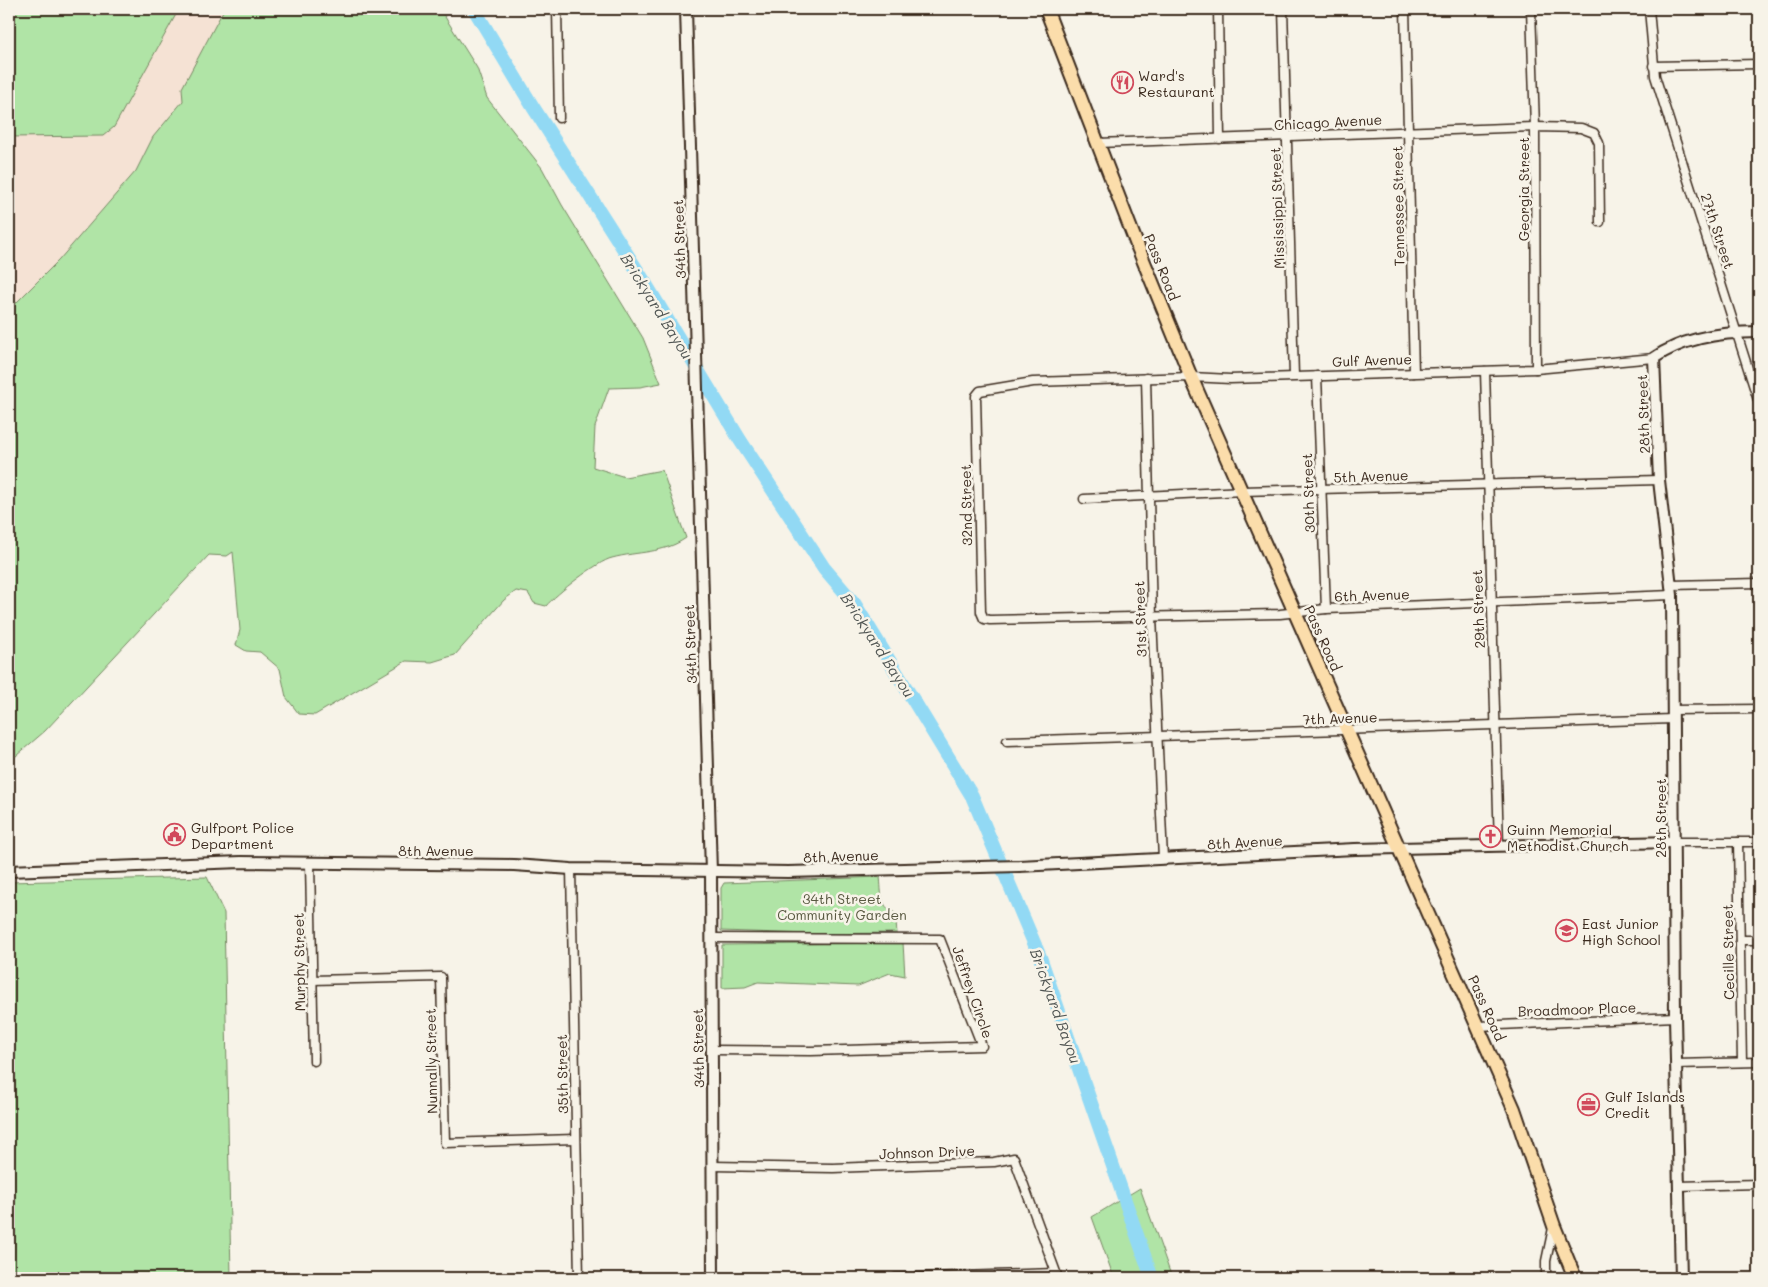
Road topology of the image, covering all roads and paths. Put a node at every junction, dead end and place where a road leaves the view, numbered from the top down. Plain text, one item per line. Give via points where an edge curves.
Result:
1 (557, 9) edge
2 (686, 9) edge
3 (1046, 9) edge
4 (1218, 9) edge
5 (1283, 9) edge
6 (1404, 9) edge
7 (1531, 9) edge
8 (1649, 9) edge
9 (1759, 64) edge
10 (1653, 66) junction
11 (559, 118) dead end
12 (1535, 127) junction
13 (1410, 130) junction
14 (1288, 137) junction
15 (1220, 139) junction
16 (1098, 143) junction
17 (1600, 222) dead end
18 (1738, 332) junction
19 (1759, 332) edge
20 (1654, 358) junction
21 (1536, 369) junction
22 (1485, 371) junction
23 (1414, 373) junction
24 (1294, 376) junction
25 (1317, 376) junction
26 (1191, 377) junction
27 (1146, 378) junction
28 (980, 392) joint
29 (1759, 404) edge
30 (1659, 480) junction
31 (1487, 485) junction
32 (1320, 490) junction
33 (1243, 492) junction
34 (1149, 496) junction
35 (1084, 499) dead end
36 (1759, 583) edge
37 (1671, 590) junction
38 (1491, 604) junction
39 (1326, 609) junction
40 (1296, 612) junction
41 (1152, 617) junction
42 (984, 618) joint
43 (1759, 709) edge
44 (1673, 714) junction
45 (1494, 726) junction
46 (1348, 730) junction
47 (1158, 736) junction
48 (1006, 742) dead end
49 (1673, 842) junction
50 (1738, 842) junction
51 (1759, 842) edge
52 (1499, 846) junction
53 (1400, 848) junction
54 (1163, 860) junction
55 (310, 863) junction
56 (571, 869) junction
57 (9, 871) edge
58 (710, 872) junction
59 (711, 938) junction
60 (1740, 940) junction
61 (1759, 940) edge
62 (312, 980) junction
63 (1675, 1017) junction
64 (1479, 1026) junction
65 (712, 1050) junction
66 (314, 1061) dead end
67 (1742, 1062) junction
68 (1759, 1062) edge
69 (1676, 1064) junction
70 (575, 1139) junction
71 (713, 1166) junction
72 (1759, 1184) edge
73 (1678, 1186) junction
74 (1554, 1226) junction
75 (1057, 1276) edge
76 (579, 1278) edge
77 (713, 1278) edge
78 (732, 1278) edge
79 (895, 1278) edge
80 (1546, 1278) edge
81 (1575, 1278) edge
82 (1681, 1278) edge

1 - 11 street
2 - 58 street, 34th Street
3 - 16 main road, Pass Road
4 - 15 street
5 - 14 street, Mississippi Street
6 - 13 street, Tennessee Street
7 - 12 street, Georgia Street
8 - 10 street
9 - 10 street
10 - 18 street, 27th Street
12 - 13 street, Chicago Avenue
12 - 17 street, Chicago Avenue via 1581,128 1594,133 1598,143
12 - 21 street, Georgia Street
13 - 14 street, Chicago Avenue
13 - 23 street, Tennessee Street
14 - 15 street, Chicago Avenue
14 - 24 street, Mississippi Street
15 - 16 street, Chicago Avenue
16 - 26 main road, Pass Road
18 - 19 street, Gulf Avenue
18 - 20 street, Gulf Avenue via 1686,342 1668,348
18 - 29 street, 27th Street
20 - 21 street, Gulf Avenue
20 - 30 street, 28th Street
21 - 22 street, Gulf Avenue
22 - 23 street, Gulf Avenue
22 - 31 street, 29th Street
23 - 25 street, Gulf Avenue
24 - 25 street, Gulf Avenue
24 - 26 street, Gulf Avenue
25 - 32 street, 30th Street
26 - 27 street, Gulf Avenue
26 - 33 main road, Pass Road
27 - 28 street, Gulf Avenue via 1034,382
27 - 34 street, 31st Street
28 - 42 street, 32nd Street via 976,396 981,612
30 - 31 street, 5th Avenue
30 - 37 street, 28th Street
31 - 32 street, 5th Avenue
31 - 38 street, 29th Street
32 - 33 street, 5th Avenue
32 - 39 street, 30th Street
33 - 34 street, 5th Avenue
33 - 40 main road, Pass Road
34 - 35 street, 5th Avenue
34 - 41 street, 31st Street
36 - 37 street
37 - 38 street, 6th Avenue
37 - 44 street, 28th Street
38 - 39 street, 6th Avenue
38 - 45 street, 29th Street
39 - 40 street, 6th Avenue
40 - 41 street, 6th Avenue
40 - 46 main road, Pass Road
41 - 42 street, 6th Avenue
41 - 47 street, 31st Street
43 - 44 street
44 - 45 street, 7th Avenue
44 - 49 street, 28th Street
45 - 46 street, 7th Avenue
45 - 52 street, 29th Street
46 - 47 street, 7th Avenue
46 - 53 main road, Pass Road
47 - 48 street, 7th Avenue
47 - 54 street, 31st Street
49 - 50 street
49 - 52 street, 8th Avenue
49 - 63 street, 28th Street
50 - 51 street
50 - 60 street, Cecille Street
52 - 53 street, 8th Avenue
53 - 54 street, 8th Avenue
53 - 64 main road, Pass Road
54 - 58 street, 8th Avenue
55 - 56 street, 8th Avenue via 514,865
55 - 57 street, 8th Avenue via 150,864
55 - 62 street, Murphy Street
56 - 58 street, 8th Avenue
56 - 70 street, 35th Street
58 - 59 street, 34th Street
59 - 65 street, 34th Street
59 - 65 street, Jeffrey Circle via 940,939 982,1046 811,1052
60 - 61 street
60 - 67 street, Cecille Street
62 - 66 street, Murphy Street
62 - 70 street, Nunnally Street via 441,977 445,1144
63 - 64 street, Broadmoor Place
63 - 69 street, 28th Street
64 - 74 main road, Pass Road via 1520,1124
65 - 71 street, 34th Street
67 - 68 street
67 - 69 street
69 - 73 street, 28th Street
70 - 76 street, 35th Street
71 - 75 street, Johnson Drive via 832,1168 994,1162 1014,1158
71 - 77 street, 34th Street
72 - 73 street
73 - 82 street, 28th Street
74 - 80 street via 1546,1261
74 - 81 main road, Pass Road
75 - 79 street
77 - 78 street

